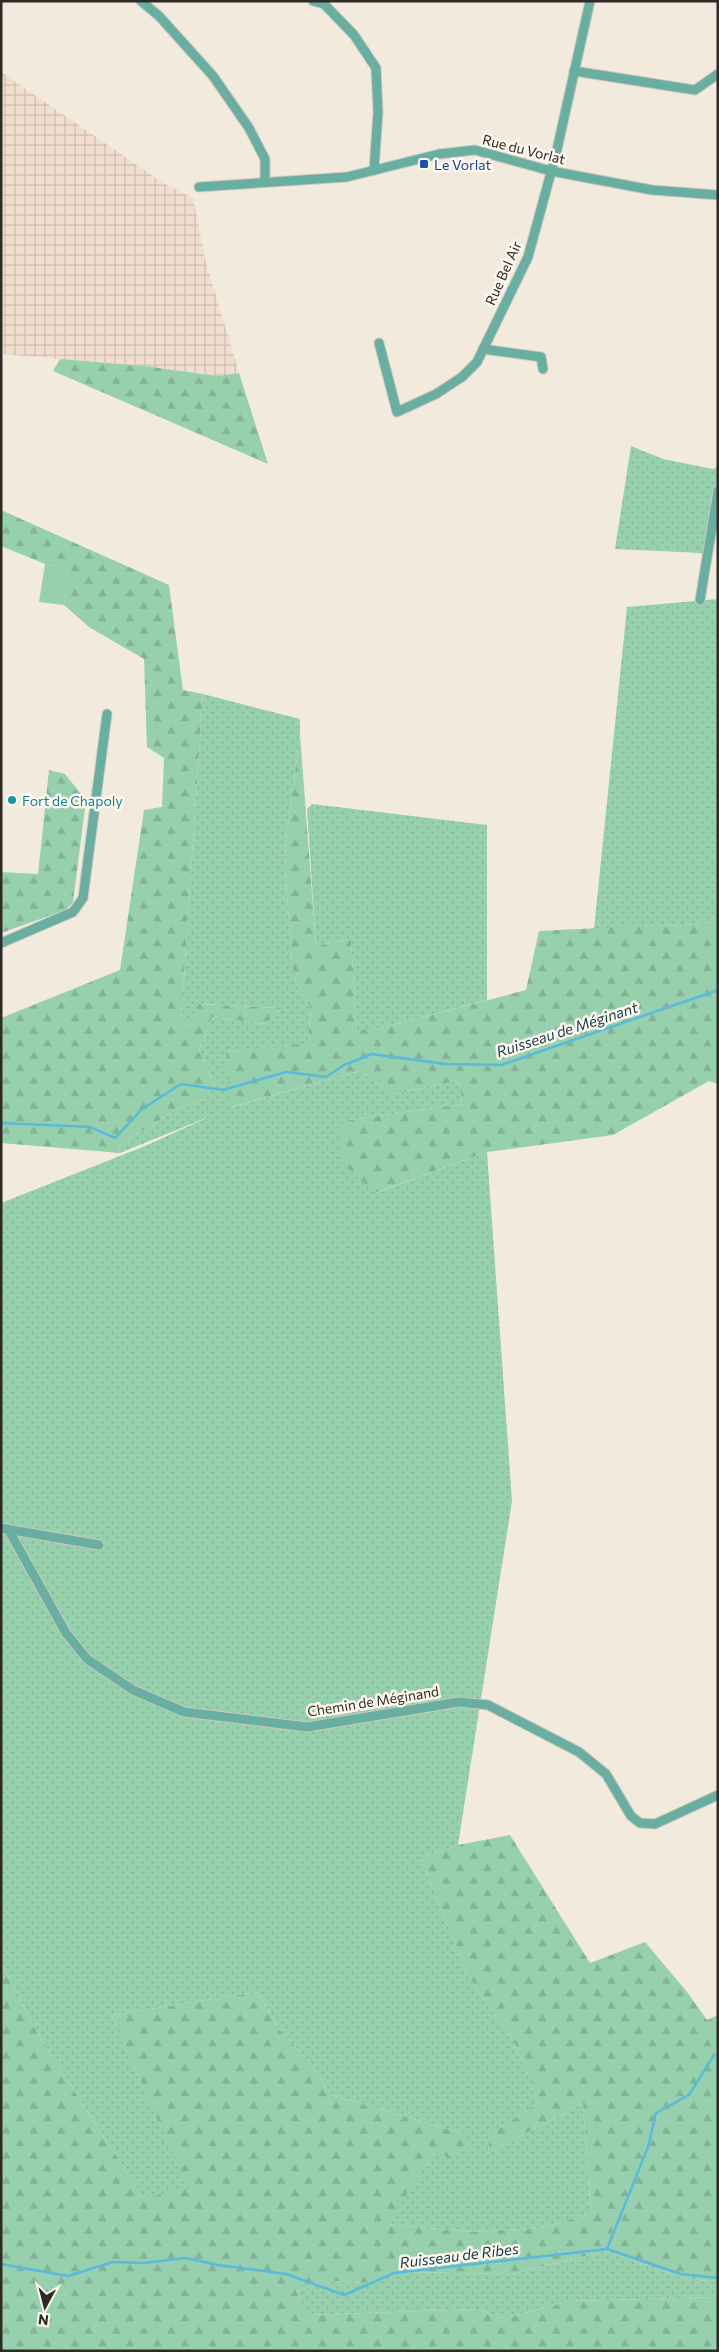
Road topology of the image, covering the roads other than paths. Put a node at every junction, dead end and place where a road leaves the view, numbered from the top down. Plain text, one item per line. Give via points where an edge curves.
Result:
1 (141, 1) edge
2 (313, 1) edge
3 (590, 1) edge
4 (325, 2) edge
5 (574, 70) junction
6 (718, 74) edge
7 (374, 170) junction
8 (551, 171) junction
9 (265, 181) junction
10 (200, 187) dead end
11 (718, 195) edge
12 (380, 343) dead end
13 (483, 350) junction
14 (543, 370) dead end
15 (718, 490) edge
16 (700, 600) dead end
17 (107, 714) dead end
18 (1, 943) edge
19 (5, 1529) edge
20 (99, 1545) dead end
21 (718, 1796) edge

1 - 9 street via 213,76 249,128 265,159
2 - 4 street
3 - 5 street, Rue Bel Air
4 - 7 street via 354,35 376,68 378,112
5 - 6 street via 696,90
5 - 8 street, Rue Bel Air
7 - 8 street, Rue du Vorlat via 438,154 475,150
7 - 9 street, Rue du Vorlat via 347,176
8 - 11 street, Rue du Vorlat via 652,190
8 - 13 street, Rue Bel Air via 528,257
9 - 10 street, Rue du Vorlat
12 - 13 street, Rue Bel Air via 397,412 462,378
13 - 14 street via 541,357
15 - 16 street
17 - 18 street via 84,898 73,912
19 - 20 street, Chemin de Méginand
19 - 21 street, Chemin de Méginand via 66,1633 87,1660 133,1690 184,1712 307,1727 459,1702 488,1705 579,1752 606,1774 631,1816 640,1823 655,1824

